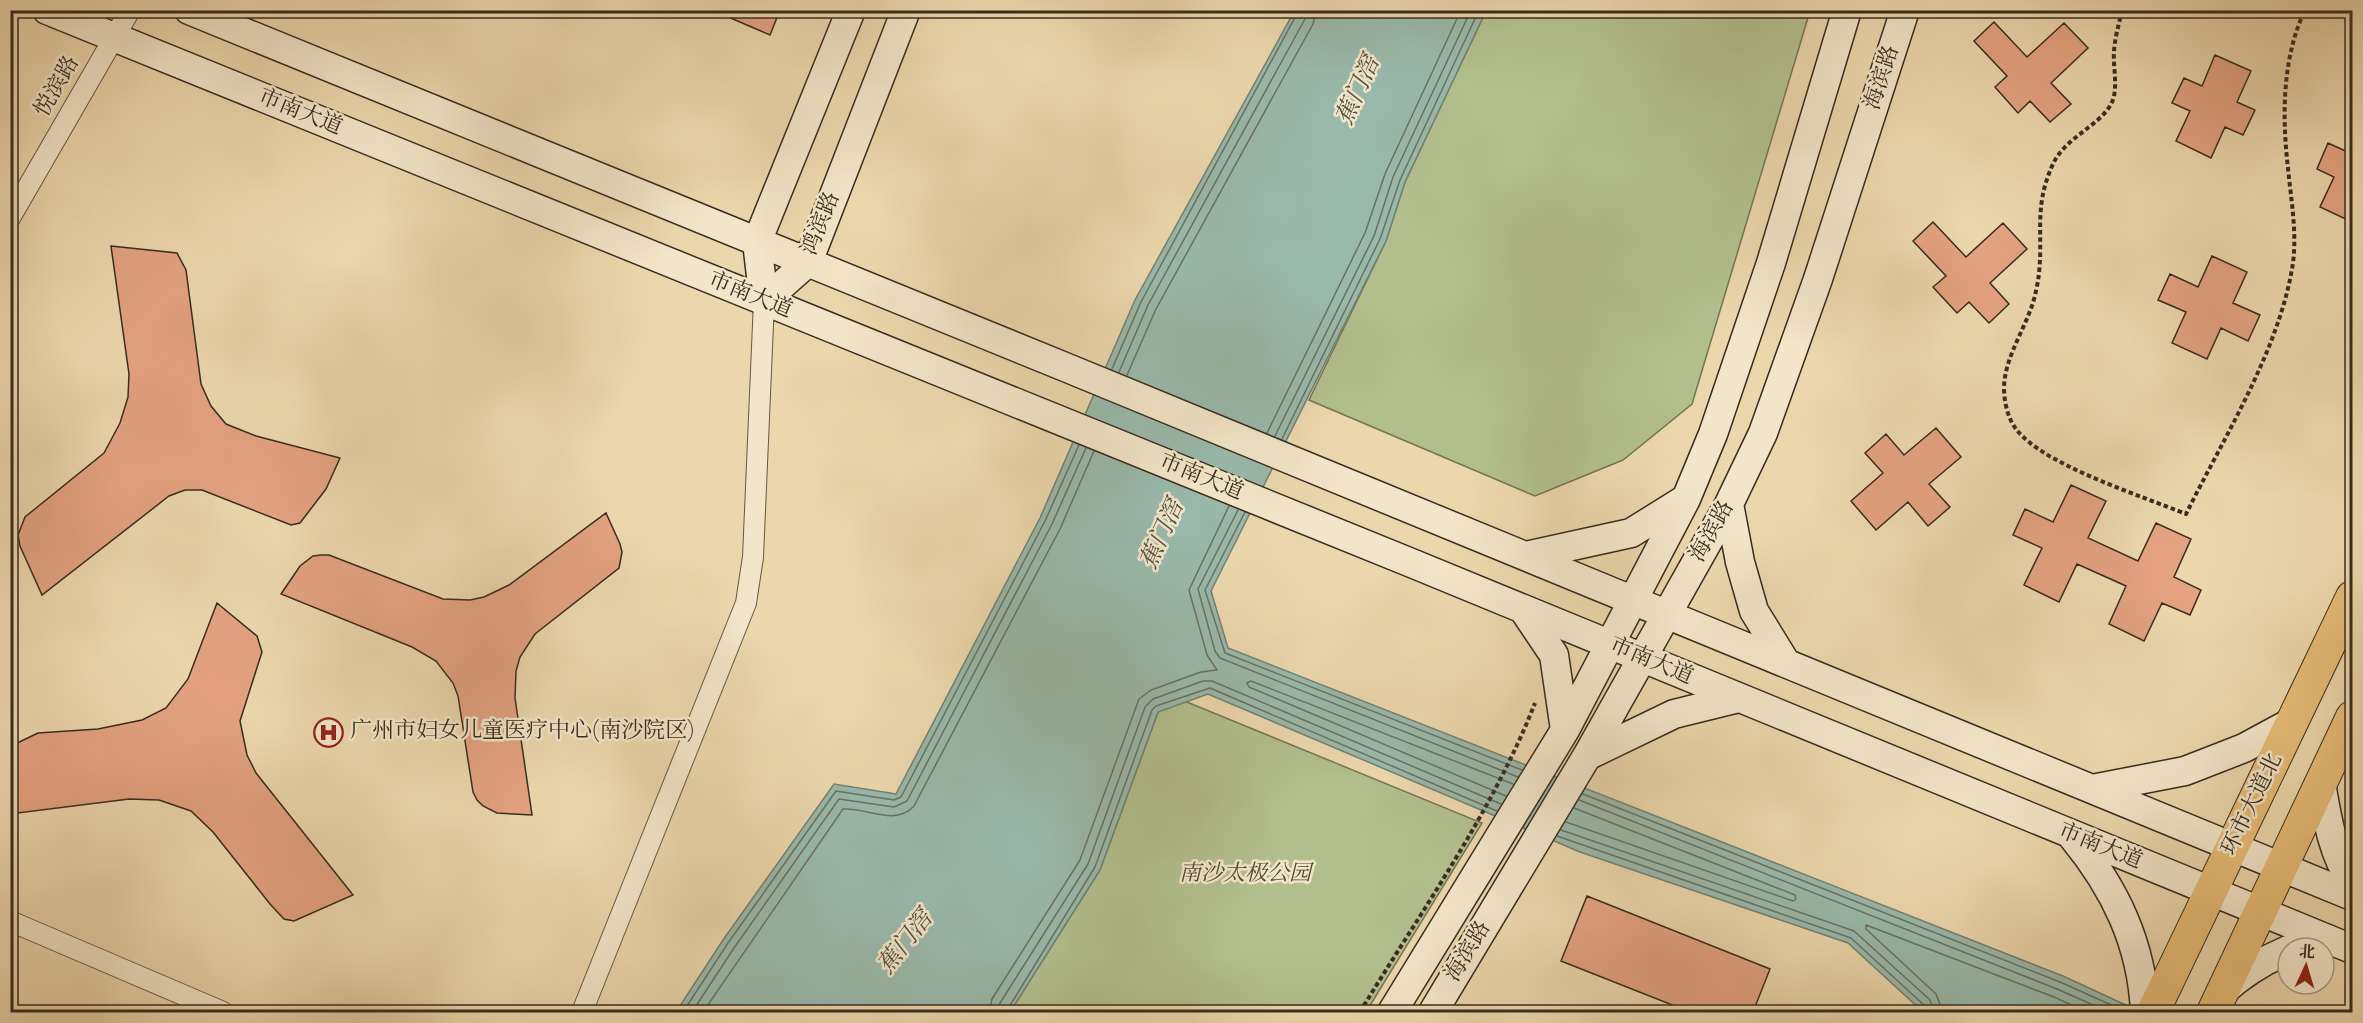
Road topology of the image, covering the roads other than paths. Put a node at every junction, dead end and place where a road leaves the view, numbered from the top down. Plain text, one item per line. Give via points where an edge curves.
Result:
1 (47, 10) edge
2 (130, 10) edge
3 (189, 10) edge
4 (851, 10) edge
5 (906, 10) edge
6 (1847, 10) edge
7 (1905, 10) edge
8 (114, 38) junction
9 (10, 218) edge
10 (757, 242) junction
11 (808, 262) junction
12 (764, 301) junction
13 (1686, 499) junction
14 (1730, 504) junction
15 (1526, 556) junction
16 (2352, 597) edge
17 (1633, 600) junction
18 (1523, 609) junction
19 (1667, 615) junction
20 (1610, 645) junction
21 (1642, 659) junction
22 (1786, 663) junction
23 (1739, 698) junction
24 (2352, 717) edge
25 (2294, 721) junction
26 (1565, 730) junction
27 (1587, 756) junction
28 (2321, 783) junction
29 (2092, 789) junction
30 (2070, 834) junction
31 (2234, 847) junction
32 (2280, 866) junction
33 (2352, 882) edge
34 (2212, 892) junction
35 (2352, 896) edge
36 (2260, 912) junction
37 (10, 921) edge
38 (2348, 948) edge
39 (2276, 955) edge
40 (2218, 1003) edge
41 (223, 1012) edge
42 (582, 1012) edge
43 (1392, 1012) edge
44 (1433, 1012) edge
45 (2145, 1012) edge
46 (2153, 1012) edge

1 - 8 main road, 市南大道
2 - 8 street, 悦滨路
3 - 10 main road
4 - 10 main road
5 - 11 main road, 鸿滨路
6 - 13 main road, 海滨路 via 1771,262 1713,434
7 - 14 main road, 海滨路 via 1764,433
8 - 9 street, 悦滨路
8 - 12 main road, 市南大道
10 - 11 main road
10 - 12 main road
11 - 12 main road, 鸿滨路
11 - 15 main road
12 - 18 main road, 市南大道
12 - 42 street via 753,557 746,603
13 - 15 main road via 1631,533
13 - 17 main road, 海滨路
14 - 19 main road, 海滨路
14 - 22 main road via 1754,611
15 - 17 main road
16 - 25 main road, 环市大道北
17 - 19 main road
17 - 20 main road, 海滨路
18 - 20 main road, 市南大道
18 - 26 main road via 1554,655
19 - 21 main road, 海滨路
19 - 22 main road
20 - 21 main road, 市南大道
20 - 26 main road, 海滨路
21 - 23 main road, 市南大道
21 - 27 main road, 海滨路
22 - 29 main road
23 - 27 main road via 1674,714
23 - 30 main road, 市南大道
24 - 28 main road
25 - 29 main road via 2244,748 2185,771
25 - 31 main road, 环市大道北
26 - 43 main road, 海滨路
27 - 44 main road, 海滨路
28 - 32 main road
28 - 33 main road via 2331,834
29 - 31 main road
30 - 34 main road, 市南大道
30 - 45 main road via 2112,891 2128,923 2138,957
31 - 32 main road
31 - 34 main road, 环市大道北
32 - 35 main road
32 - 36 main road
34 - 36 main road, 市南大道
34 - 46 main road, 环市大道北
36 - 38 main road, 市南大道
36 - 40 main road
37 - 41 street
39 - 40 main road via 2242,974

